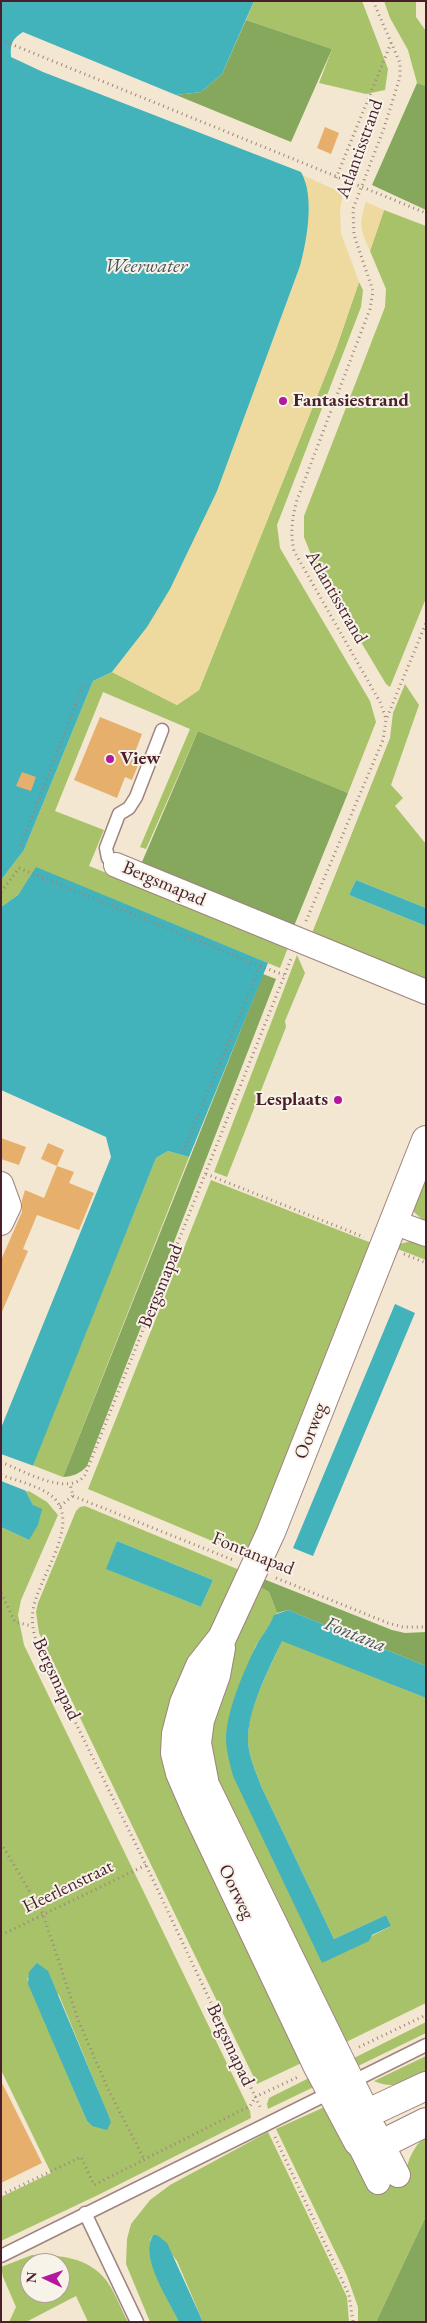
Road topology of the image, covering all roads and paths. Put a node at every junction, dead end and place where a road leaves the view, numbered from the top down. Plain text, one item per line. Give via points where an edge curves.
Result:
1 (373, 1) edge
2 (1, 40) edge
3 (391, 43) junction
4 (336, 178) junction
5 (360, 187) junction
6 (426, 213) edge
7 (426, 622) edge
8 (84, 683) dead end
9 (386, 720) junction
10 (162, 730) dead end
11 (21, 845) dead end
12 (116, 865) joint
13 (1, 892) edge
14 (298, 940) junction
15 (260, 966) junction
16 (284, 975) junction
17 (426, 992) edge
18 (426, 1140) edge
19 (182, 1155) dead end
20 (206, 1174) junction
21 (1, 1184) edge
22 (1, 1223) edge
23 (388, 1233) junction
24 (426, 1234) edge
25 (1, 1462) edge
26 (1, 1475) edge
27 (70, 1484) junction
28 (73, 1496) junction
29 (60, 1506) junction
30 (255, 1569) junction
31 (1, 1594) edge
32 (32, 1626) junction
33 (426, 1627) edge
34 (1, 1843) edge
35 (146, 1865) junction
36 (43, 1914) junction
37 (1, 1935) edge
38 (426, 2045) edge
39 (340, 2086) junction
40 (426, 2086) edge
41 (255, 2097) junction
42 (366, 2114) junction
43 (268, 2122) junction
44 (426, 2122) edge
45 (370, 2143) junction
46 (144, 2160) junction
47 (388, 2179) dead end
48 (1, 2195) edge
49 (85, 2213) junction
50 (1, 2256) edge
51 (137, 2322) edge
52 (353, 2322) edge

1 - 3 path, Atlantisstrand
2 - 4 path
3 - 4 path
3 - 5 path, Atlantisstrand via 400,64 400,77
4 - 5 path
5 - 6 path
5 - 9 path, Atlantisstrand via 353,209 354,235 374,291 297,500 291,520 291,535 294,550 380,702
7 - 9 path, Bergsmapad
8 - 11 path
9 - 14 path, Bergsmapad via 383,740
10 - 12 lane, Bergsmapad via 136,797 129,808 119,814 106,848 108,858
12 - 14 street, Bergsmapad
13 - 15 path via 19,868
14 - 16 path, Bergsmapad
14 - 17 street
15 - 16 path
15 - 19 path
16 - 20 path, Bergsmapad
18 - 23 street, Oorweg
20 - 23 path
20 - 27 path, Bergsmapad via 86,1475
21 - 22 street via 9,1206
23 - 24 street
23 - 30 street, Oorweg
25 - 27 path via 57,1484
26 - 29 path via 48,1494
27 - 28 path
28 - 29 path
28 - 30 path, Fontanapad
29 - 32 path, Bergsmapad via 63,1530 37,1596
30 - 33 path, Fontanapad via 388,1623
30 - 39 street, Oorweg via 222,1638 216,1675 200,1720 200,1763 206,1785
31 - 32 path via 15,1622
32 - 35 path, Bergsmapad via 38,1647
34 - 36 path
35 - 36 path, Heerlenstraat
35 - 41 path, Bergsmapad
36 - 37 path, Heerlenstraat
36 - 46 path via 79,2022
38 - 39 lane
39 - 42 street, Oorweg
39 - 43 lane
39 - 45 street, Oorweg
40 - 42 street
41 - 43 path, Bergsmapad
41 - 46 path via 250,2106
42 - 45 street, Oorweg
43 - 49 lane
43 - 52 path, Bergsmapad via 349,2295
44 - 45 street
45 - 47 street
46 - 48 path via 94,2185 81,2157
49 - 50 lane
49 - 51 lane

